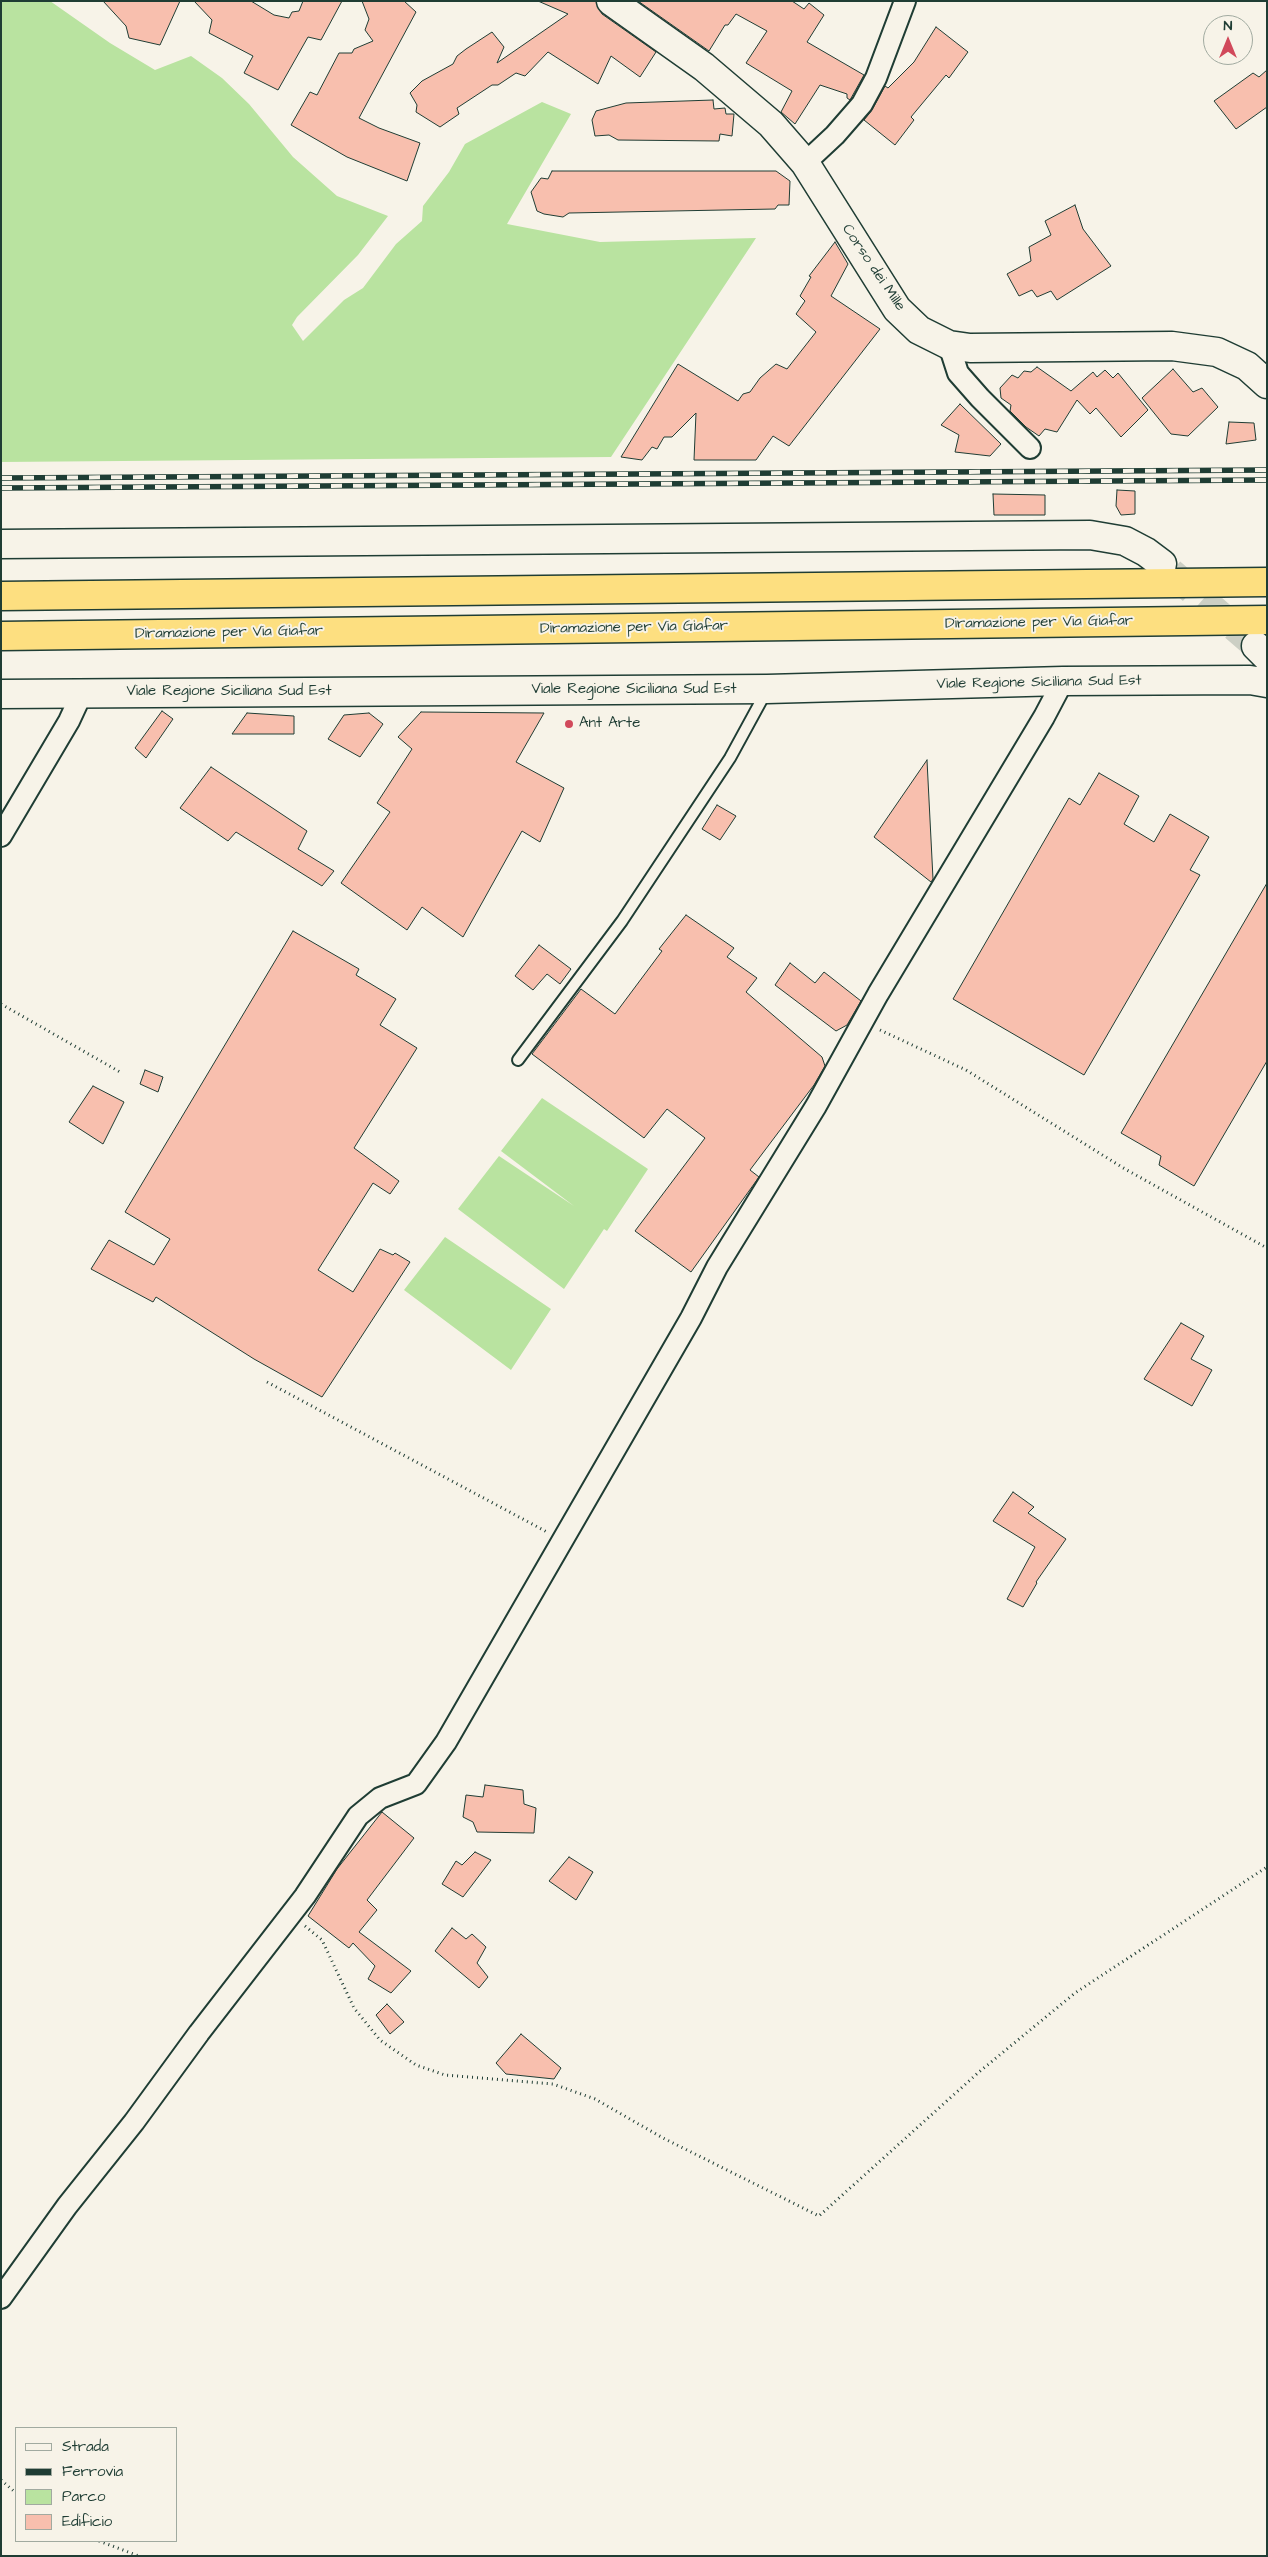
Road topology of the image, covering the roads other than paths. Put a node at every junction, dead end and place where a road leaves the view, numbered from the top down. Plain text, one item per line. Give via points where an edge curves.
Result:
1 (611, 1) edge
2 (905, 1) edge
3 (804, 163) junction
4 (949, 345) junction
5 (1267, 384) edge
6 (1030, 448) dead end
7 (1, 544) edge
8 (1162, 564) tunnel mouth
9 (1267, 582) edge
10 (1, 596) edge
11 (1267, 620) edge
12 (1, 636) edge
13 (1063, 681) junction
14 (1267, 683) edge
15 (767, 689) junction
16 (82, 693) junction
17 (1, 694) edge
18 (1, 836) edge
19 (518, 1060) dead end
20 (1, 2298) edge

1 - 3 street, Corso dei Mille via 736,93 771,124
2 - 3 street via 876,78 862,104 836,135
3 - 4 street, Corso dei Mille via 897,309 919,330
4 - 5 street, Corso dei Mille via 970,348 1190,348 1217,352 1247,366
4 - 6 street via 958,373
7 - 8 street via 1090,535 1125,542
9 - 10 highway
11 - 12 highway, Diramazione per Via Giafar
13 - 14 street, Viale Regione Siciliana Sud Est via 1250,680
13 - 15 street, Viale Regione Siciliana Sud Est
13 - 20 street via 816,1106 717,1267 691,1318 446,1742 416,1784 380,1798 358,1816 290,1915 67,2206
15 - 16 street, Viale Regione Siciliana Sud Est
15 - 19 lane via 730,758 622,921
16 - 17 street, Viale Regione Siciliana Sud Est
16 - 18 street

